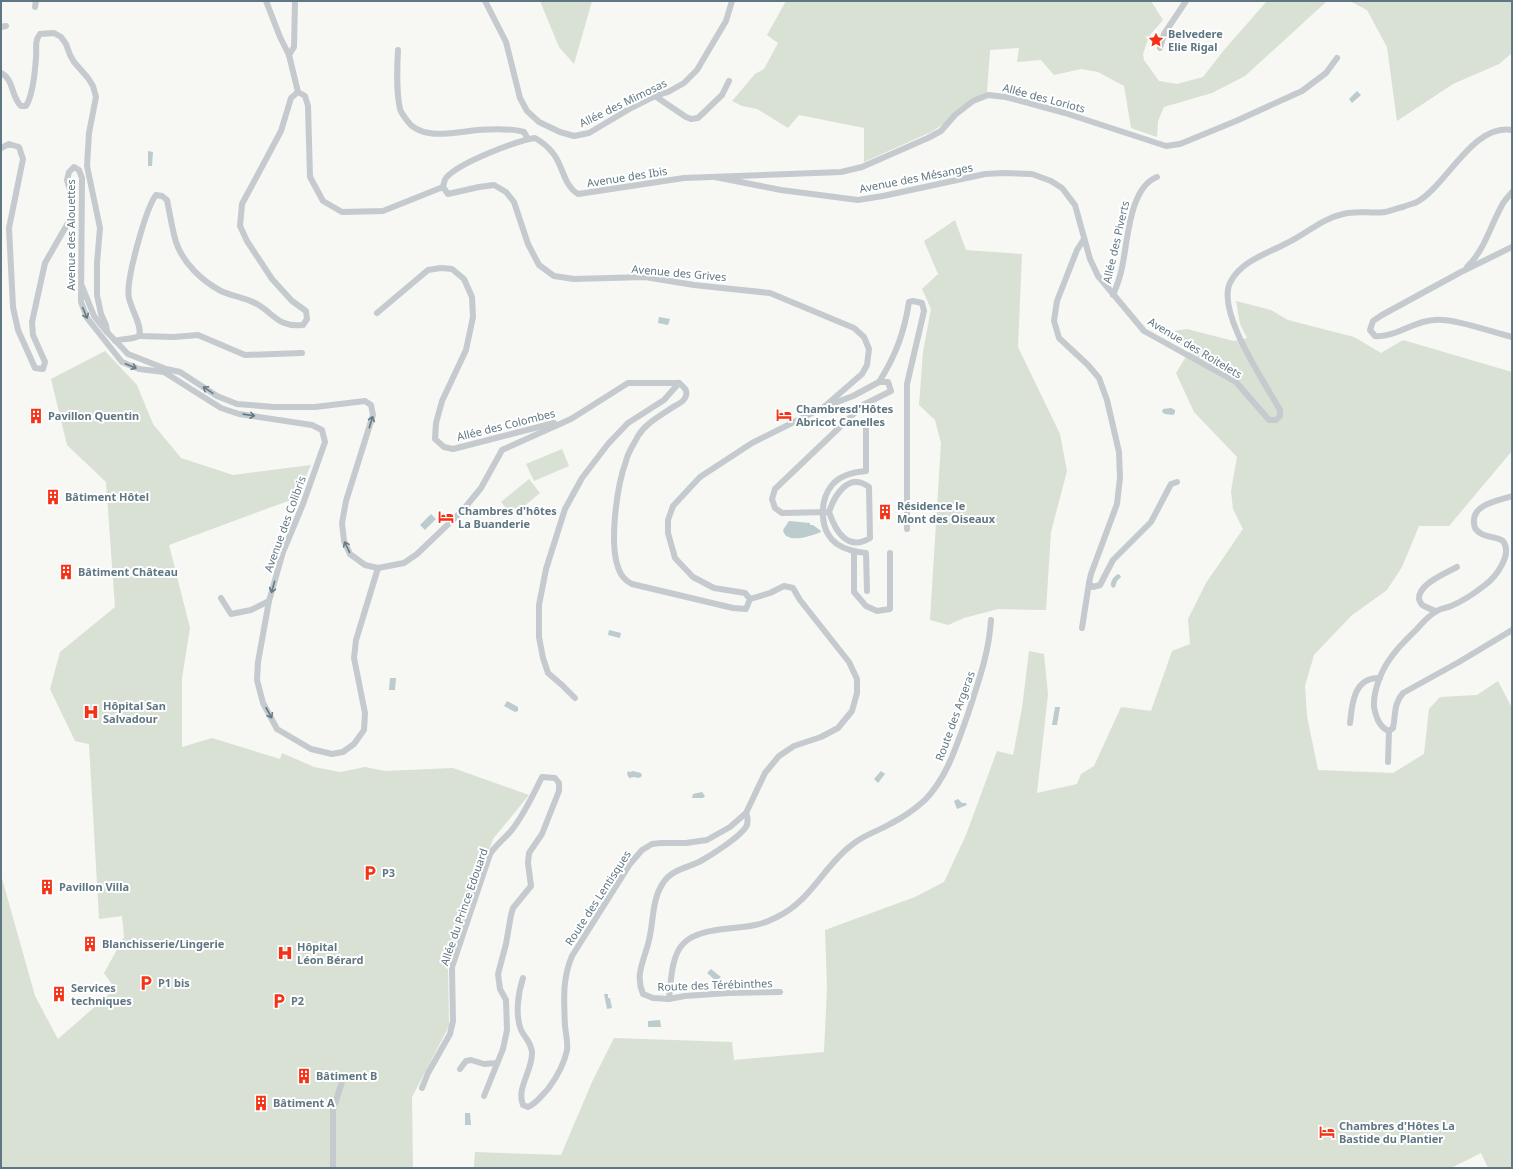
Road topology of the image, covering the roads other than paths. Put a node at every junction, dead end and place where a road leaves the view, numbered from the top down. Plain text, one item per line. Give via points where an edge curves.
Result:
1 (266, 1) edge
2 (295, 1) edge
3 (485, 1) edge
4 (732, 1) edge
5 (1186, 1) edge
6 (1160, 48) dead end
7 (398, 50) dead end
8 (289, 55) junction
9 (1337, 58) dead end
10 (1, 73) edge
11 (730, 81) dead end
12 (298, 92) junction
13 (655, 96) junction
14 (1512, 130) edge
15 (528, 139) junction
16 (1, 148) edge
17 (715, 177) junction
18 (1157, 177) dead end
19 (443, 187) junction
20 (1512, 192) edge
21 (1084, 239) junction
22 (1512, 248) edge
23 (1461, 272) junction
24 (81, 282) junction
25 (1113, 295) junction
26 (377, 313) dead end
27 (107, 332) junction
28 (139, 336) junction
29 (1512, 337) edge
30 (103, 340) joint
31 (115, 341) junction
32 (302, 354) dead end
33 (165, 370) junction
34 (879, 382) junction
35 (679, 383) junction
36 (824, 407) junction
37 (571, 419) junction
38 (866, 428) dead end
39 (1177, 482) dead end
40 (1512, 496) edge
41 (825, 512) junction
42 (907, 529) dead end
43 (854, 552) junction
44 (890, 553) dead end
45 (1457, 567) dead end
46 (378, 568) junction
47 (1089, 583) junction
48 (867, 591) dead end
49 (222, 598) dead end
50 (750, 599) junction
51 (269, 600) junction
52 (1436, 611) junction
53 (991, 620) dead end
54 (1082, 628) dead end
55 (1512, 630) edge
56 (1380, 678) junction
57 (574, 698) dead end
58 (1350, 723) dead end
59 (1389, 731) junction
60 (1388, 762) dead end
61 (746, 813) junction
62 (523, 978) dead end
63 (780, 992) dead end
64 (669, 999) junction
65 (506, 1000) junction
66 (518, 1003) junction
67 (497, 1064) junction
68 (460, 1069) dead end
69 (342, 1082) dead end
70 (422, 1088) dead end
71 (484, 1096) dead end
72 (333, 1168) edge

1 - 8 street
2 - 8 street via 294,47
3 - 13 street, Allée des Mimosas via 506,42 520,98 527,111 539,122 560,132 574,136 582,135
4 - 13 street, Allée des Mimosas via 726,21 697,70 684,83
5 - 6 street via 1164,34
7 - 15 street via 397,81 400,110 410,126 426,133 517,130 524,132
8 - 12 street
9 - 17 street, Allée des Loriots via 1326,73 1302,91 1180,144 1166,146 1065,113 1006,97 988,95 973,101 955,115 941,131 862,167 841,172
10 - 27 street via 8,78 16,102 26,106 36,59 36,40 40,34 54,33 61,37 74,62 93,86 96,97 89,133 87,166 100,228 97,295
11 - 13 street via 722,95 698,118 686,117
12 - 19 street via 304,96 308,106 310,177 323,201 342,212 382,211
12 - 28 street via 291,98 281,131 242,204 240,226 272,279 306,312 307,319 303,325 282,323 256,304 221,291 202,278 188,264 176,243 167,200 162,196 156,196 145,219 130,278 128,297 140,328
14 - 25 street, Avenue des Roitelets via 1493,131 1477,141 1433,189 1416,202 1385,212 1345,213 1328,218 1291,242 1248,262 1237,272 1230,282 1227,302 1236,331 1280,410 1280,416 1276,420 1269,420 1236,382 1144,331
15 - 17 street, Avenue des Ibis via 535,138 544,143 553,153 572,190 578,194 684,178
15 - 19 street via 498,149 455,171 445,179
16 - 24 street, Avenue des Alouettes via 9,144 19,147 22,159 8,228 13,307 18,330 34,368 43,369 45,362 33,335 32,322 37,293 45,263 72,216 68,172 74,167 79,170 82,178
17 - 21 street, Avenue des Mésanges via 781,190 858,200 985,174 1032,174 1062,188 1075,205
18 - 25 street, Allée des Piverts via 1150,180 1136,200 1121,272
19 - 36 street, Avenue des Grives via 448,194 494,185 506,192 514,202 528,244 539,265 554,276 574,279 645,278 770,293 854,328 864,337 869,349 868,365 862,374
20 - 23 street via 1501,206 1472,263
21 - 25 street, Avenue des Roitelets via 1098,276
21 - 47 street via 1077,250 1057,301 1054,321 1059,338 1099,378 1120,452 1116,504
22 - 23 street
23 - 29 street via 1373,320 1370,330 1375,336 1383,337 1434,320 1451,321
24 - 27 street via 94,316
24 -> 30 street, Avenue des Alouettes via 81,302 87,318
26 - 37 street, Allée des Colombes via 428,270 452,269 464,279 472,297 473,316 466,350 442,401 436,422 435,439 444,447 453,449
27 - 31 street
28 - 31 street via 131,340 122,338
28 - 32 street via 198,335 245,355
30 -> 33 street, Avenue des Colibris via 122,362 139,369
31 - 33 street via 128,354
46 -> 33 street via 365,565 350,554 344,541 342,523 346,501 373,415 371,405 365,401 315,407 237,404 217,396 180,372
33 -> 51 street, Avenue des Colibris via 221,408 239,414 312,424 322,430 325,442 283,552
34 - 36 street
34 - 41 street via 888,382 891,391 863,405 775,489 772,499 775,508 782,512
34 - 42 street via 900,342 909,302 913,300 922,303 924,311 907,384
35 - 37 street via 628,383
35 - 50 street, Route des Lentisques via 685,388 684,400 649,423 639,435 626,460 614,516 618,567 621,574 632,584 733,608 746,609
35 - 57 street via 664,400 628,423 608,444 582,478 565,509 546,569 540,606 539,637 548,673
36 - 50 street via 748,445 700,476 673,506 668,520 668,533 675,558 693,577 709,586 745,593
37 - 46 street via 502,450 481,488 463,510 404,564
38 - 41 street via 866,471 850,474 836,481 826,497
39 - 47 street via 1171,484 1151,522 1113,560 1100,585 1093,587
40 - 52 street via 1479,508 1475,514 1475,529 1505,543 1508,554 1501,571 1464,599
41 - 41 street via 848,540 854,543 870,538 869,487 863,482 844,487
41 - 43 street via 825,527 832,539
43 - 44 street via 854,592 866,606 877,611 890,609
43 - 48 street via 866,553
45 - 52 street via 1426,584 1420,592 1421,603
51 -> 46 street, Avenue des Colibris via 257,680 264,703 277,728 284,733 311,749 332,754 343,752 354,744 364,730 365,713 354,658 356,640
47 - 54 street
49 - 51 street via 231,614 251,610
50 - 61 street, Route des Lentisques via 784,586 793,588 849,662 857,679 857,693 852,711 838,728 821,738 794,746 779,756 765,773
52 - 56 street via 1392,655
53 - 64 street, Route des Argeras via 981,675 954,756 942,778 925,800 901,818 852,844 796,906 778,917 756,925 702,933 690,938 678,952
55 - 59 street via 1403,692 1397,700 1393,728
56 - 58 street via 1374,677 1366,681 1354,694
56 - 59 street via 1374,703 1375,712 1380,725
59 - 60 street
61 - 64 street, Route des Térébinthes via 746,826 727,844 699,862 672,873 657,893 639,984 643,994 653,998
61 - 66 street, Route des Lentisques via 730,827 706,840 652,844 642,850 630,864 572,956 564,989 567,1049 564,1061 557,1078 528,1107 523,1105 521,1093 531,1065 532,1052 518,1020
62 - 66 street
63 - 64 street, Route des Térébinthes
65 - 66 street
65 - 67 street via 508,1030
65 - 70 street, Allée du Prince Edouard via 500,989 500,963 513,908 531,886 529,853 542,834 559,791 559,784 555,778 542,777 523,814 490,854 452,967 453,1021 450,1034
67 - 68 street via 466,1060
67 - 71 street
69 - 72 street via 334,1110

